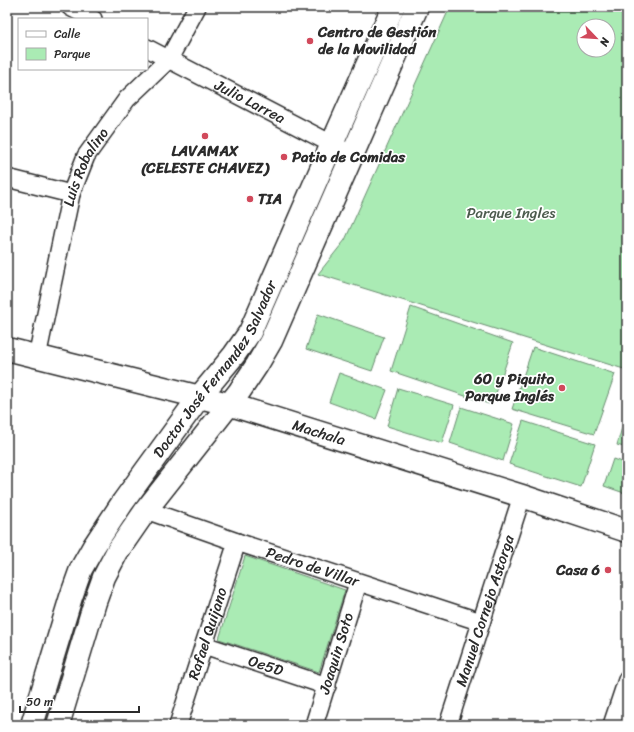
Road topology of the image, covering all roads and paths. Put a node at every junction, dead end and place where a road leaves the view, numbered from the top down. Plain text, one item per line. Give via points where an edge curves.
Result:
1 (70, 7) edge
2 (196, 7) edge
3 (393, 7) edge
4 (417, 7) edge
5 (90, 18) edge
6 (148, 48) edge
7 (169, 59) junction
8 (332, 144) junction
9 (353, 155) junction
10 (7, 178) edge
11 (71, 194) junction
12 (7, 349) edge
13 (37, 357) junction
14 (200, 396) junction
15 (228, 404) junction
16 (522, 496) junction
17 (146, 510) junction
18 (627, 531) edge
19 (237, 542) junction
20 (358, 583) junction
21 (481, 622) junction
22 (204, 645) junction
23 (627, 680) edge
24 (326, 686) junction
25 (34, 724) edge
26 (58, 725) edge
27 (178, 725) edge
28 (314, 725) edge
29 (448, 725) edge
30 (612, 725) edge

1 - 5 street
2 - 7 street, Luis Robalino
3 - 8 main road, Doctor José Fernandez Salvador
4 - 9 main road, Doctor José Fernandez Salvador
6 - 7 street, Julio Larrea
7 - 8 street, Julio Larrea
7 - 11 street, Luis Robalino via 122,105 86,156
8 - 9 street, Julio Larrea
8 - 14 main road, Doctor José Fernandez Salvador via 250,332
9 - 15 main road, Doctor José Fernandez Salvador via 271,342 239,392
10 - 11 street
11 - 13 street, Luis Robalino
12 - 13 main road, Machala
13 - 14 main road, Machala
14 - 15 main road, Machala
14 - 25 main road, Doctor José Fernandez Salvador via 123,502 81,570
15 - 16 main road, Machala
15 - 17 main road, Doctor José Fernandez Salvador
16 - 18 main road, Machala
16 - 21 street, Manuel Cornejo Astorga
17 - 19 street, Pedro de Villar
17 - 26 main road, Doctor José Fernandez Salvador via 117,552 104,577
19 - 20 street, Pedro de Villar
19 - 22 street, Rafael Quijano
20 - 21 street, Pedro de Villar
20 - 24 street, Joaquin Soto
21 - 29 street, Manuel Cornejo Astorga
22 - 24 street, Oe5D
22 - 27 street, Rafael Quijano
23 - 30 street
24 - 28 street, Joaquin Soto

